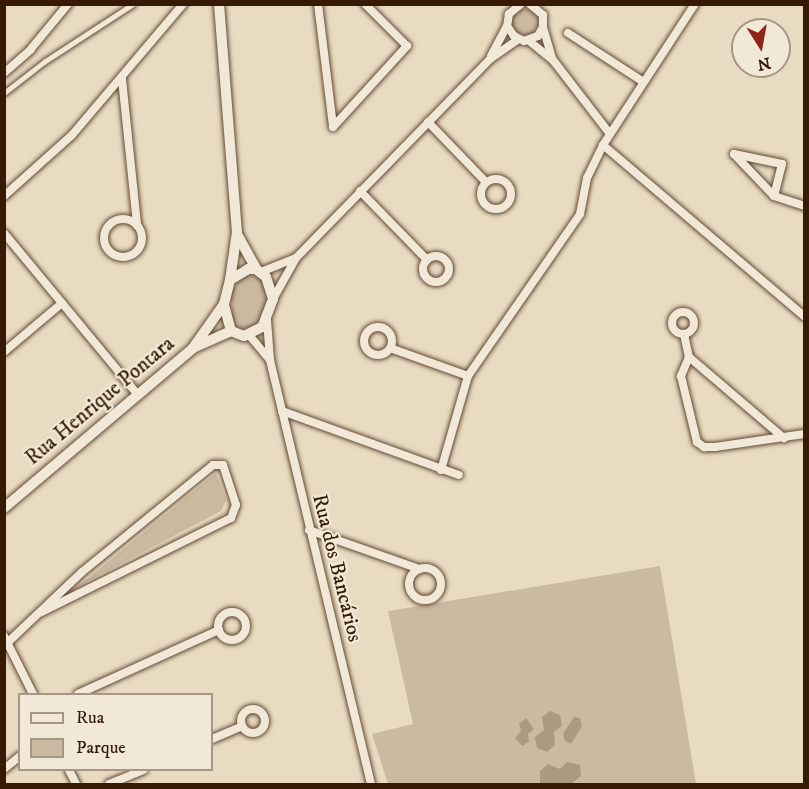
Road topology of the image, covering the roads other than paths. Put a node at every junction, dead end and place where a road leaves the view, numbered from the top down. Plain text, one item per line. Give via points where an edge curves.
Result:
1 (68, 4) edge
2 (133, 4) edge
3 (183, 4) edge
4 (318, 4) edge
5 (365, 4) edge
6 (530, 4) edge
7 (695, 4) edge
8 (518, 5) edge
9 (216, 7) edge
10 (541, 7) edge
11 (507, 26) junction
12 (543, 27) junction
13 (568, 33) dead end
14 (524, 40) junction
15 (490, 59) junction
16 (553, 60) junction
17 (4, 73) edge
18 (122, 79) junction
19 (642, 81) junction
20 (4, 93) edge
21 (428, 122) junction
22 (610, 134) junction
23 (603, 146) junction
24 (486, 182) dead end
25 (360, 191) junction
26 (4, 196) edge
27 (774, 196) junction
28 (804, 206) edge
29 (137, 225) junction
30 (237, 232) junction
31 (4, 233) edge
32 (296, 258) junction
33 (427, 260) dead end
34 (259, 270) junction
35 (230, 280) junction
36 (273, 299) junction
37 (62, 303) junction
38 (224, 304) junction
39 (804, 316) edge
40 (267, 320) junction
41 (231, 331) junction
42 (684, 334) dead end
43 (249, 335) junction
44 (193, 348) junction
45 (390, 348) dead end
46 (4, 352) edge
47 (688, 357) junction
48 (270, 360) junction
49 (468, 376) junction
50 (137, 394) junction
51 (282, 411) junction
52 (804, 434) edge
53 (784, 438) junction
54 (441, 470) junction
55 (459, 475) dead end
56 (4, 508) edge
57 (309, 530) junction
58 (419, 569) dead end
59 (40, 613) junction
60 (219, 630) dead end
61 (6, 642) edge
62 (32, 693) edge
63 (80, 693) edge
64 (242, 726) dead end
65 (213, 739) edge
66 (18, 758) edge
67 (4, 769) edge
68 (141, 771) edge
69 (109, 784) edge
70 (371, 784) edge

1 - 17 street via 30,50
2 - 20 lane
3 - 18 street
4 - 5 street via 333,127 407,46
6 - 10 street
7 - 19 street
8 - 11 street via 509,14
9 - 30 street
10 - 12 street
11 - 14 street
11 - 15 street
12 - 14 street
12 - 16 street
13 - 19 street
14 - 15 street
14 - 16 street
15 - 21 street
16 - 22 street
18 - 26 street via 72,135
18 - 29 street
19 - 22 street
21 - 24 street
21 - 25 street
22 - 23 street
23 - 39 street
23 - 49 street via 587,178 580,214
25 - 32 street
25 - 33 street
27 - 27 street via 782,164 734,154 750,171
27 - 28 street
29 - 29 street via 126,219 109,225 104,237 107,248 117,256 135,253 141,243
30 - 34 street
30 - 35 street
31 - 37 street
32 - 34 street
32 - 36 street
34 - 35 street via 240,272
34 - 36 street via 270,283
35 - 38 street
36 - 40 street
37 - 46 street
37 - 50 street
38 - 41 street
38 - 44 street, Rua Henrique Pontara
40 - 43 street
40 - 48 street, Rua dos Bancários
41 - 43 street
41 - 44 street, Rua Henrique Pontara
42 - 47 street
43 - 48 street, Rua dos Bancários
44 - 50 street, Rua Henrique Pontara
45 - 49 street
47 - 53 street
47 - 53 street via 681,376 693,434 704,447
48 - 51 street, Rua dos Bancários
49 - 54 street
50 - 56 street, Rua Henrique Pontara
51 - 54 street
51 - 57 street, Rua dos Bancários
52 - 53 street
54 - 55 street
57 - 58 street
57 - 70 street, Rua dos Bancários
59 - 59 street via 231,518 236,505 223,465 213,465 191,482 82,572
59 - 61 street
60 - 63 street
61 - 62 street
64 - 65 street
66 - 67 street
68 - 69 street

